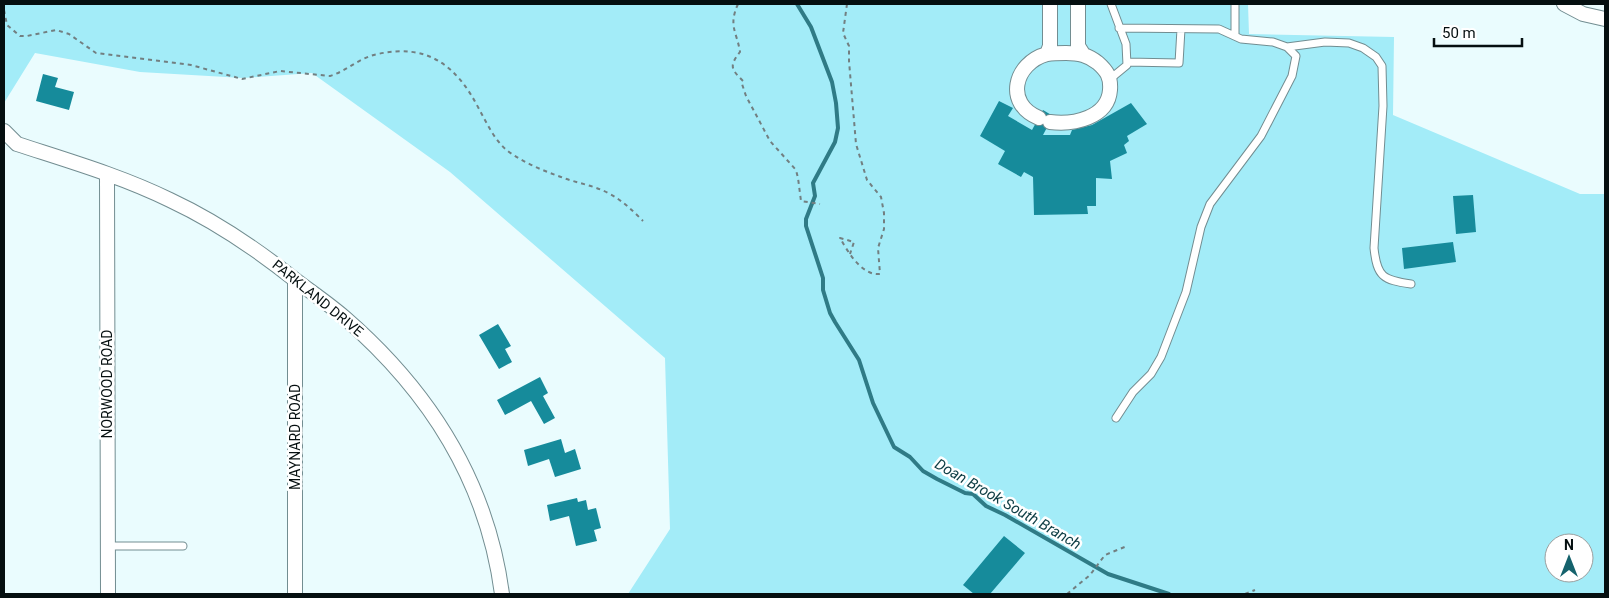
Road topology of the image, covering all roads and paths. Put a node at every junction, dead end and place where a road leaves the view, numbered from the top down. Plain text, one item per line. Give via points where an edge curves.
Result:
1 (738, 4) edge
2 (847, 4) edge
3 (1050, 4) edge
4 (1078, 4) edge
5 (1111, 4) edge
6 (1235, 4) edge
7 (1564, 4) edge
8 (4, 10) edge
9 (1605, 19) edge
10 (1119, 28) junction
11 (1181, 29) junction
12 (1235, 36) junction
13 (1287, 47) junction
14 (1047, 54) junction
15 (1083, 54) junction
16 (1127, 62) junction
17 (1110, 80) junction
18 (4, 131) edge
19 (10, 143) edge
20 (107, 174) junction
21 (820, 204) dead end
22 (644, 221) dead end
23 (850, 254) junction
24 (294, 280) junction
25 (1411, 284) dead end
26 (1116, 418) dead end
27 (108, 546) junction
28 (183, 546) dead end
29 (1127, 546) dead end
30 (1254, 590) dead end
31 (108, 594) edge
32 (295, 594) edge
33 (502, 594) edge
34 (1068, 594) edge
35 (1245, 594) edge

1 - 21 path via 732,23 740,52 732,63 733,70 743,81 746,96 770,141 796,170 801,201
2 - 23 path via 843,33 849,46 856,144 867,180 880,197 884,213 884,229 878,248 880,274 866,271
3 - 14 street via 1050,46
4 - 15 street via 1078,46
5 - 10 lane
6 - 12 lane
7 - 9 street via 1583,14
8 - 22 path via 7,25 20,36 56,30 69,34 96,53 191,65 242,79 280,71 330,76 364,58 385,52 401,51 430,57 449,67 464,82 505,150 559,177 607,193 624,202
10 - 11 lane
10 - 16 lane via 1126,44
11 - 12 lane via 1219,29
11 - 16 lane via 1179,63
12 - 13 lane
13 - 25 lane via 1349,43 1376,57 1382,66 1383,106 1374,248 1376,265 1388,279
13 - 26 lane via 1296,56 1292,76 1261,136 1210,204 1201,227 1186,292 1161,357
14 - 15 street
14 - 17 street via 1024,68 1016,90 1024,109 1044,120 1066,122 1094,115 1108,99
15 - 17 street via 1106,70
16 - 17 lane via 1127,66
18 - 19 street, PARKLAND DRIVE
19 - 20 street, PARKLAND DRIVE
20 - 24 street, PARKLAND DRIVE via 214,222 271,260
20 - 27 street, NORWOOD ROAD
23 - 23 path via 844,245 840,238 854,242
24 - 32 street, MAYNARD ROAD
24 - 33 street, PARKLAND DRIVE via 344,316 370,340 430,409 453,443 488,528 499,566
27 - 28 lane
27 - 31 street, NORWOOD ROAD
29 - 34 path via 1105,555 1090,575
30 - 35 path

